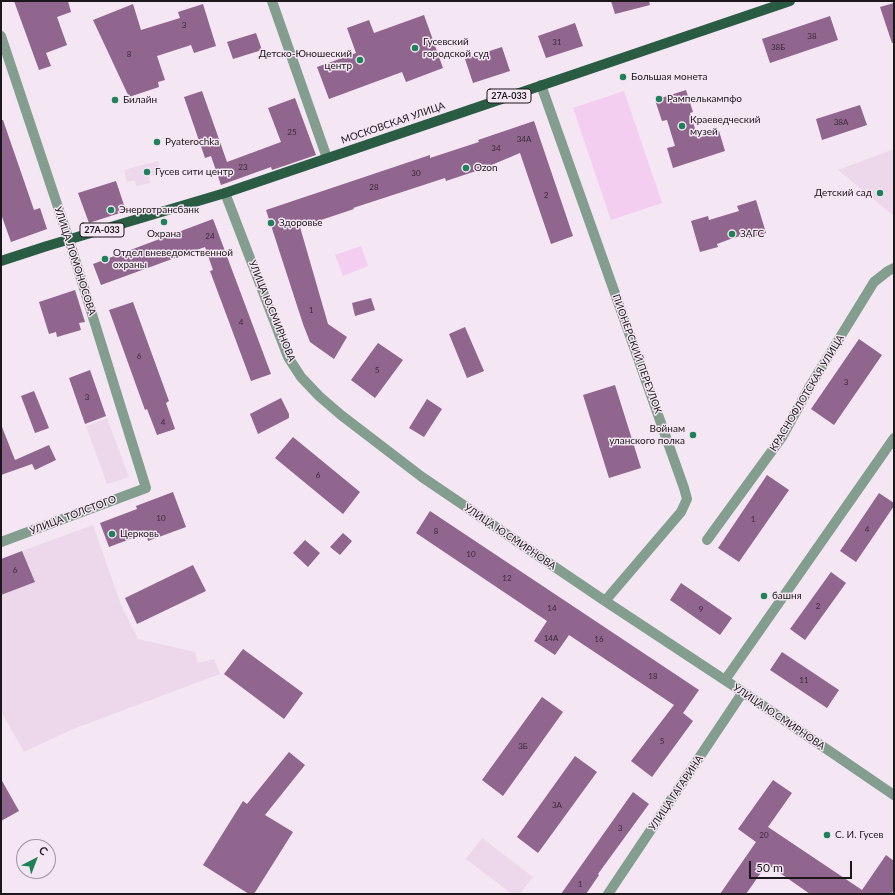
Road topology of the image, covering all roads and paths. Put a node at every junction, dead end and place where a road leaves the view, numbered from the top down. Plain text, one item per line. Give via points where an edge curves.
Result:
1 (272, 1) edge
2 (790, 1) edge
3 (1, 36) edge
4 (541, 85) junction
5 (327, 158) junction
6 (225, 193) junction
7 (69, 240) junction
8 (1, 262) edge
9 (894, 268) edge
10 (894, 438) edge
11 (146, 488) joint
12 (707, 540) dead end
13 (1, 542) edge
14 (605, 601) junction
15 (725, 680) junction
16 (743, 692) junction
17 (894, 795) edge
18 (608, 894) edge

1 - 5 street
2 - 4 main road, МОСКОВСКАЯ УЛИЦА / 27А-033
3 - 7 street, УЛИЦА ЛОМОНОСОВА
4 - 5 main road, МОСКОВСКАЯ УЛИЦА / 27А-033
4 - 14 street, ПИОНЕРСКИЙ ПЕРЕУЛОК via 687,499 681,512
5 - 6 main road, МОСКОВСКАЯ УЛИЦА / 27А-033
6 - 7 main road, МОСКОВСКАЯ УЛИЦА / 27А-033
6 - 14 street, УЛИЦА Ю.СМИРНОВА via 288,357 301,377 341,415 422,478
7 - 8 main road, МОСКОВСКАЯ УЛИЦА / 27А-033
7 - 11 street, УЛИЦА ЛОМОНОСОВА
9 - 12 street, КРАСНОФЛОТСКАЯ УЛИЦА via 874,282 782,437
10 - 15 street
11 - 13 street, УЛИЦА ТОЛСТОГО
14 - 15 street, УЛИЦА Ю.СМИРНОВА
15 - 16 street, УЛИЦА Ю.СМИРНОВА
16 - 17 street, УЛИЦА Ю.СМИРНОВА
16 - 18 street, УЛИЦА ГАГАРИНА

